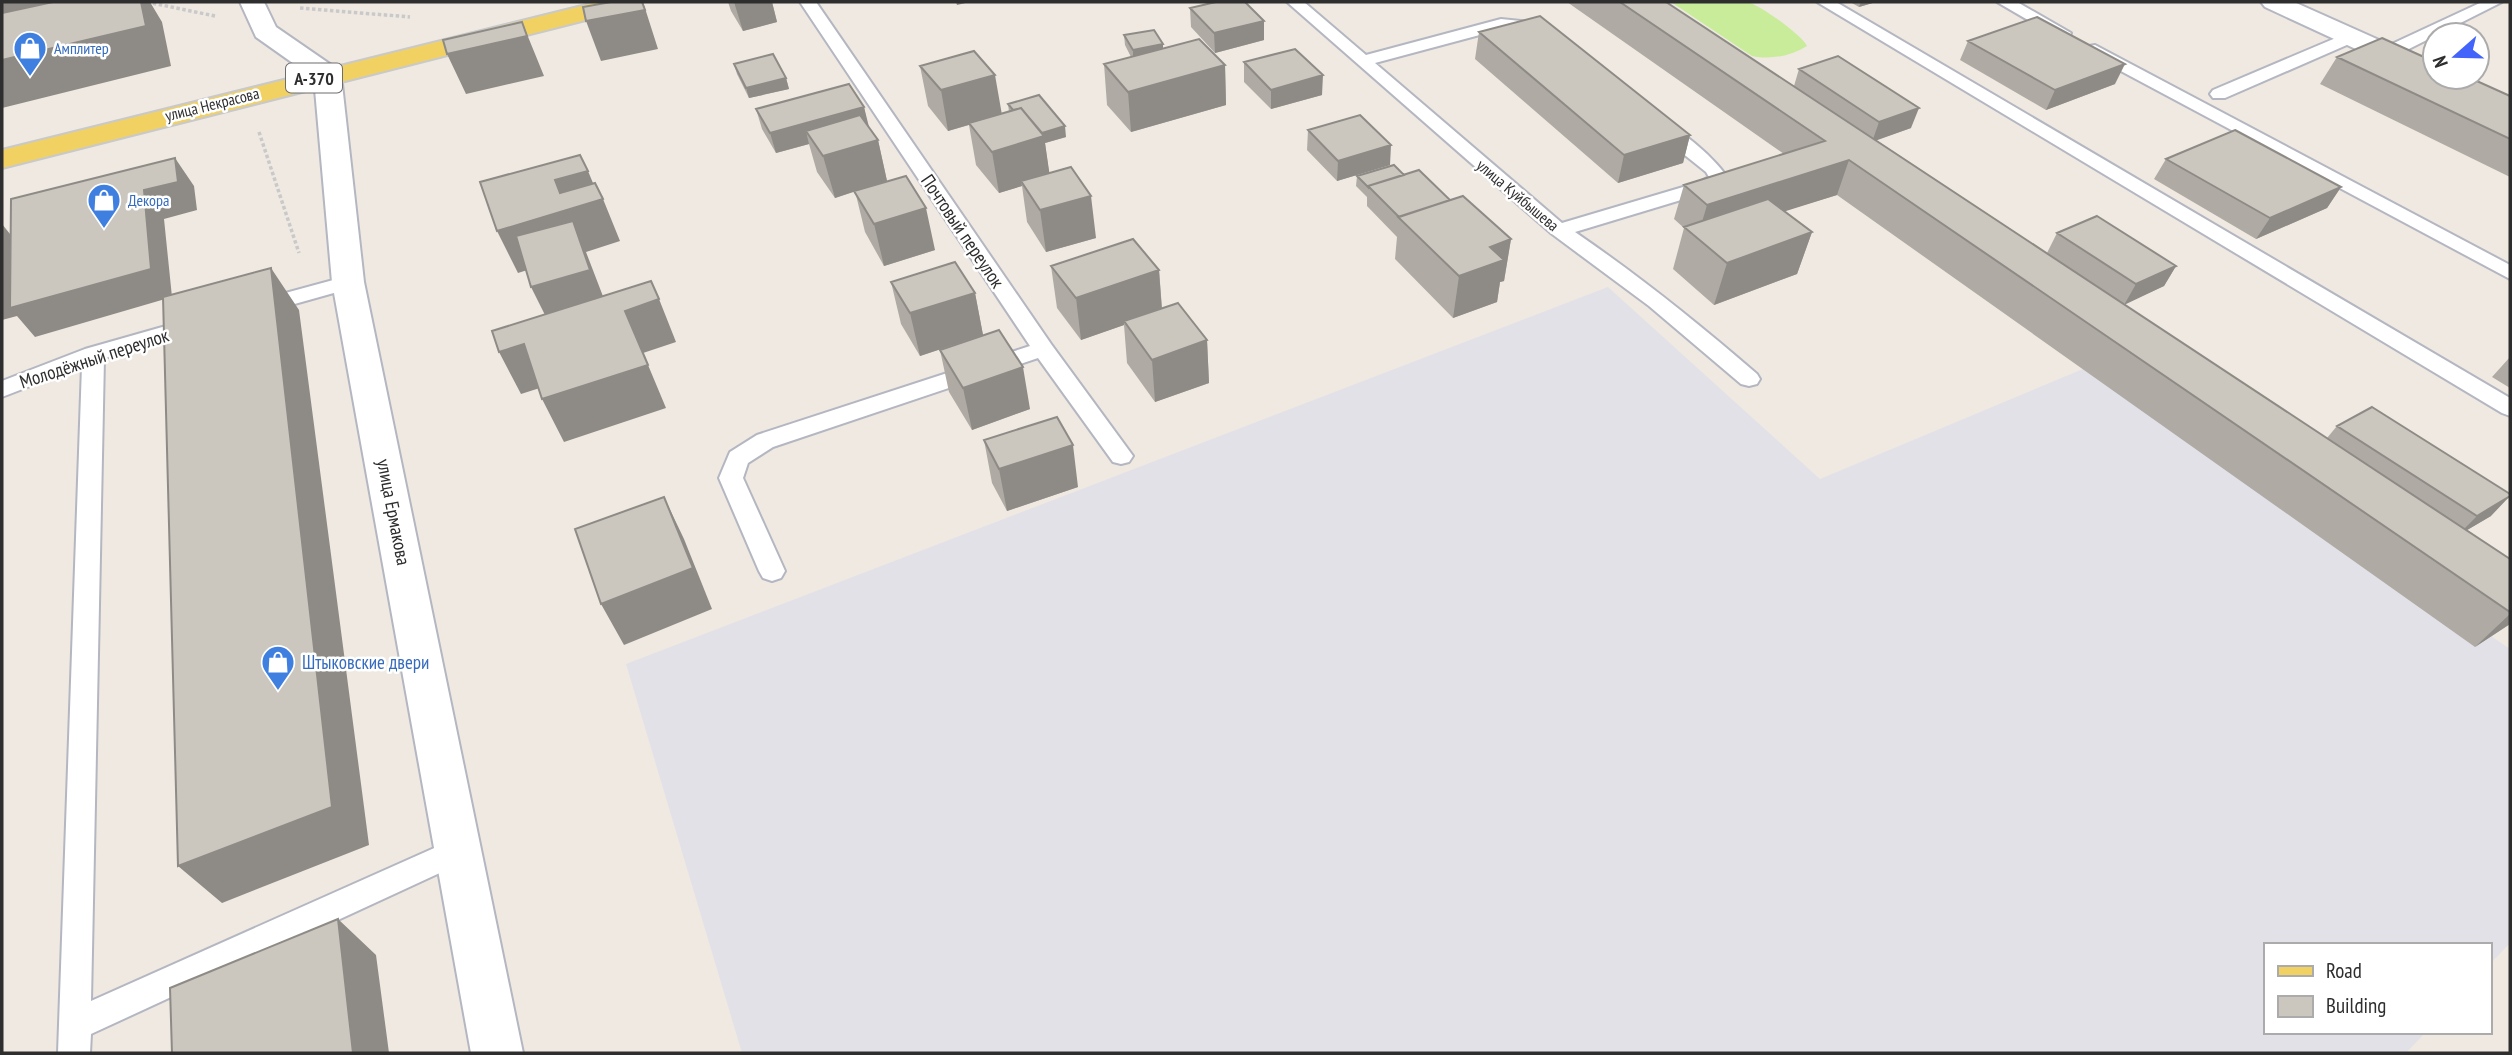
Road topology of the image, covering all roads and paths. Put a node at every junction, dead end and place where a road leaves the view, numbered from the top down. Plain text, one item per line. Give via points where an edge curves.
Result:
1 (147, 2) edge
2 (628, 2) edge
3 (808, 2) edge
4 (1295, 2) edge
5 (1825, 2) edge
6 (2005, 2) edge
7 (2274, 2) edge
8 (2494, 2) edge
9 (252, 3) edge
10 (419, 18) dead end
11 (220, 27) dead end
12 (2350, 37) junction
13 (1563, 51) edge
14 (2387, 53) junction
15 (1362, 61) junction
16 (2421, 69) edge
17 (327, 75) junction
18 (2219, 94) dead end
19 (1649, 118) edge
20 (2, 159) edge
21 (1559, 230) junction
22 (2510, 274) edge
23 (348, 282) junction
24 (235, 314) edge
25 (209, 321) edge
26 (1042, 349) junction
27 (93, 354) junction
28 (1749, 379) dead end
29 (2, 389) edge
30 (2510, 408) edge
31 (1121, 456) dead end
32 (772, 571) dead end
33 (460, 850) junction
34 (74, 1039) edge
35 (497, 1053) edge

1 - 11 path via 215,15
2 - 17 main road, улица Некрасова / А-370
3 - 26 lane, Почтовый переулок
4 - 15 lane, улица Куйбышева
5 - 30 lane
6 - 22 lane
7 - 12 street
8 - 14 lane
9 - 10 path
9 - 17 street via 265,31
12 - 14 street
12 - 18 lane
13 - 15 lane via 1519,22
14 - 16 street
15 - 21 lane, улица Куйбышева
17 - 20 main road, улица Некрасова / А-370
17 - 23 street, улица Ермакова
19 - 21 lane via 1714,169 1719,179
21 - 28 lane, улица Куйбышева via 1607,262
23 - 24 lane
23 - 33 street, улица Ермакова
25 - 27 lane, Молодёжный переулок
26 - 31 lane, Почтовый переулок
26 - 32 lane via 765,441 738,458 731,478
27 - 29 lane, Молодёжный переулок
27 - 34 lane
33 - 34 lane
33 - 35 street, улица Ермакова

